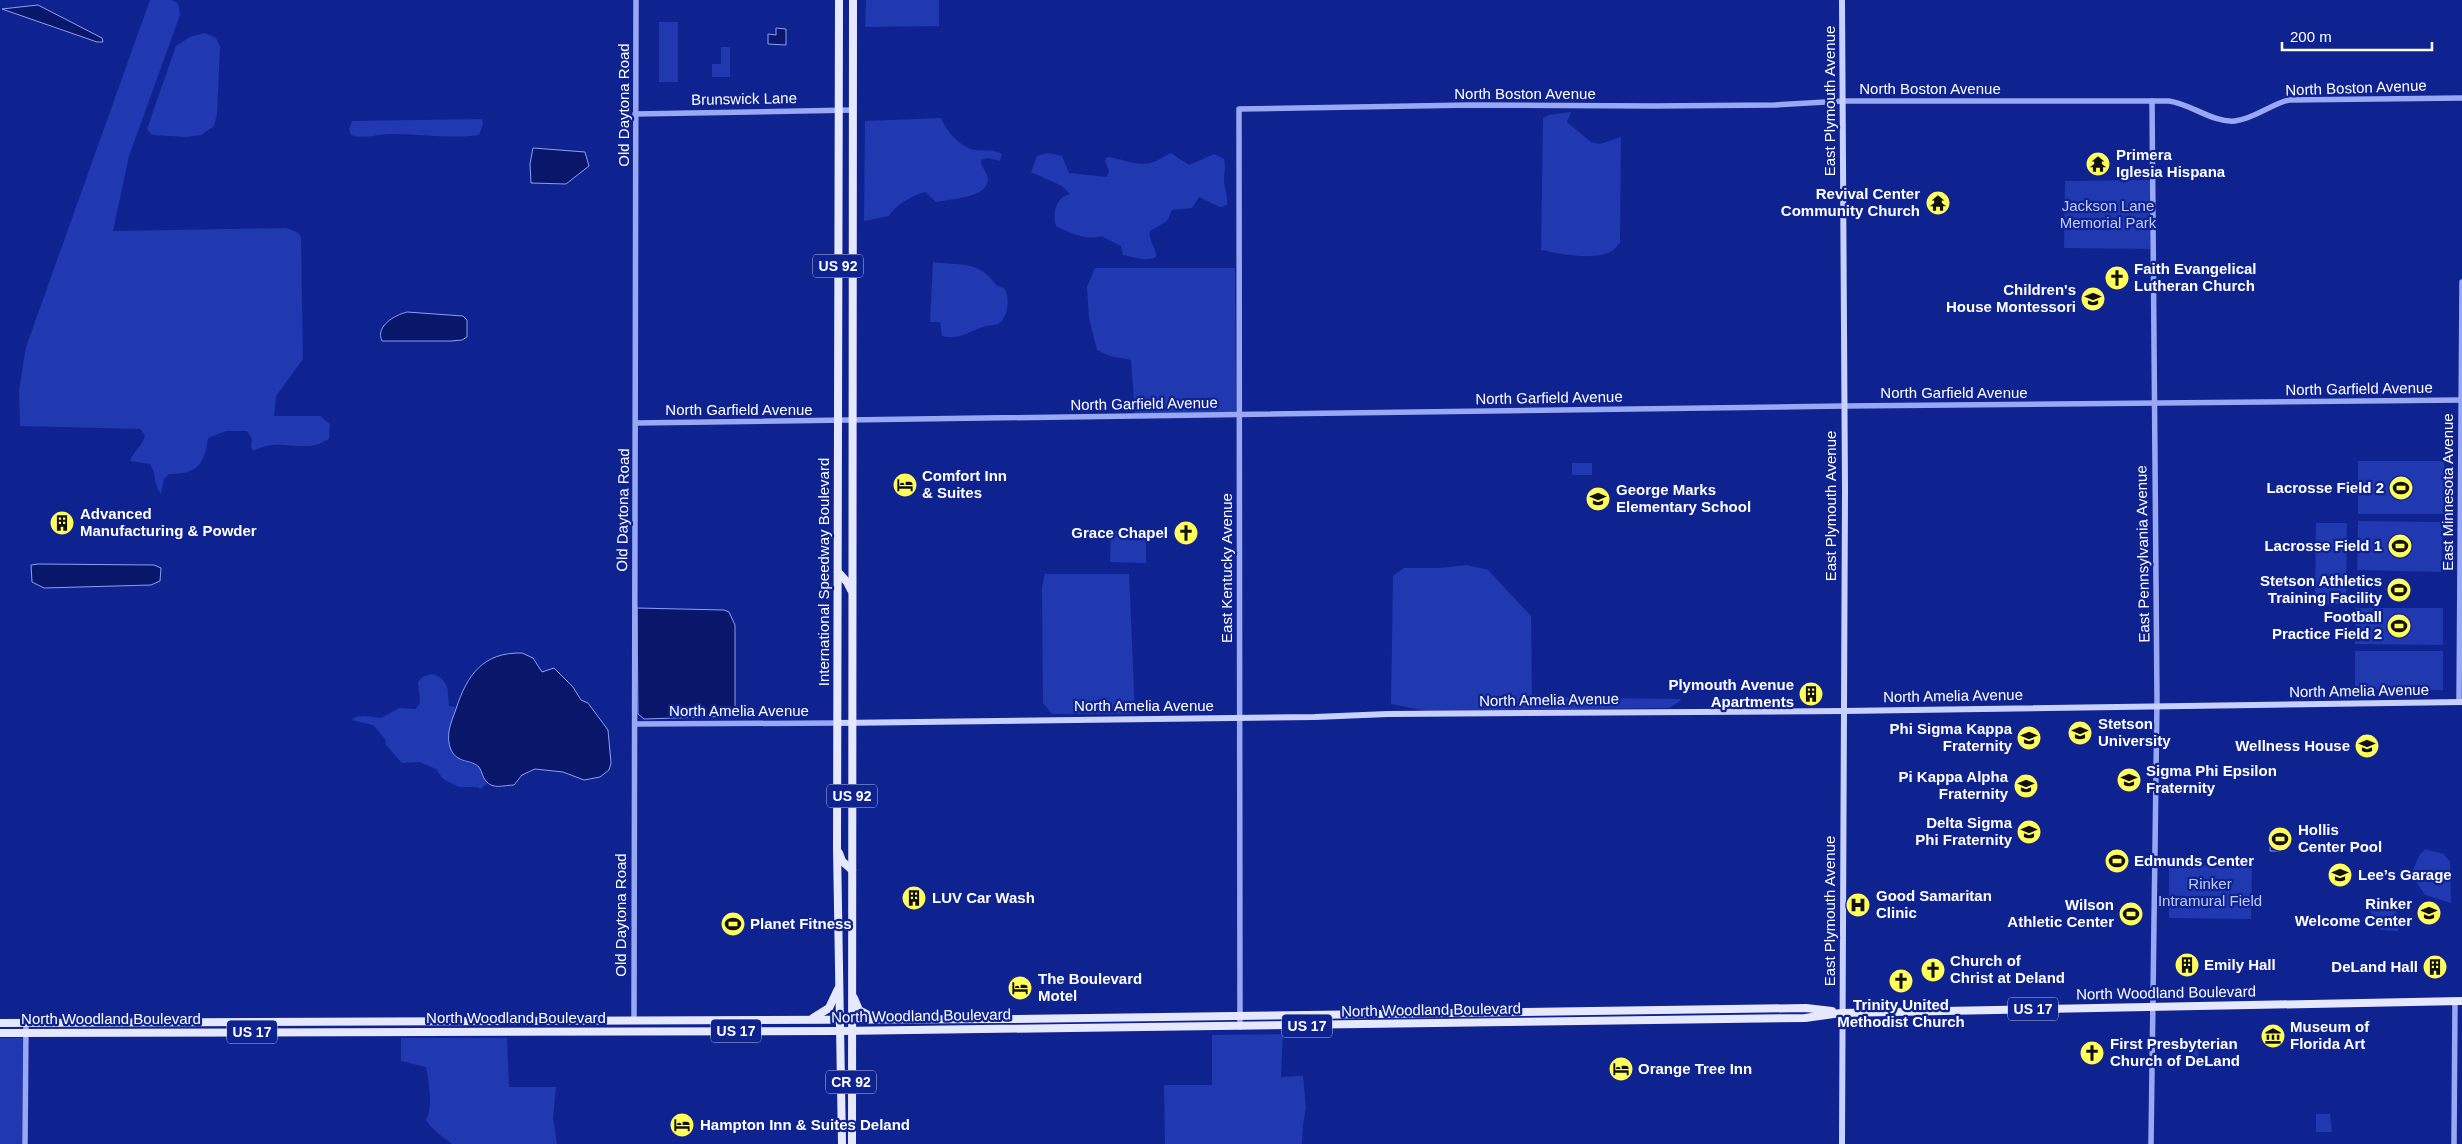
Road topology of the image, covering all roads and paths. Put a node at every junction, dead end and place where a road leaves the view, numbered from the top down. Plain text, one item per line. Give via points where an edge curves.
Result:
1 (636, 0) edge
2 (839, 0) edge
3 (853, 0) edge
4 (1842, 0) edge
5 (2462, 98) edge
6 (1843, 101) junction
7 (2152, 101) junction
8 (839, 109) junction
9 (1239, 109) joint
10 (853, 110) junction
11 (635, 114) junction
12 (2462, 282) edge
13 (2462, 400) edge
14 (2154, 404) junction
15 (1844, 406) junction
16 (1240, 415) junction
17 (838, 422) junction
18 (853, 422) junction
19 (636, 423) junction
20 (838, 553) junction
21 (852, 568) junction
22 (838, 572) junction
23 (852, 592) junction
24 (2460, 702) edge
25 (2157, 707) junction
26 (1843, 711) junction
27 (1239, 718) junction
28 (838, 722) junction
29 (852, 722) junction
30 (636, 724) junction
31 (837, 848) junction
32 (852, 870) junction
33 (840, 984) junction
34 (851, 991) junction
35 (2459, 1001) edge
36 (2153, 1007) junction
37 (1841, 1013) junction
38 (1240, 1016) junction
39 (878, 1019) junction
40 (634, 1020) junction
41 (647, 1020) junction
42 (711, 1020) junction
43 (809, 1020) junction
44 (841, 1020) junction
45 (851, 1020) junction
46 (482, 1022) junction
47 (498, 1022) junction
48 (0, 1023) edge
49 (26, 1023) junction
50 (1240, 1027) junction
51 (840, 1031) junction
52 (851, 1031) junction
53 (461, 1032) junction
54 (484, 1032) junction
55 (582, 1032) junction
56 (631, 1032) junction
57 (688, 1032) junction
58 (0, 1033) edge
59 (26, 1033) junction
60 (841, 1077) junction
61 (851, 1077) junction
62 (852, 1132) junction
63 (842, 1140) edge
64 (25, 1144) edge
65 (852, 1144) edge
66 (1842, 1144) edge
67 (2151, 1144) edge
68 (2454, 1144) edge

1 - 11 street, Old Daytona Road
2 - 8 main road, International Speedway Boulevard / US 92
3 - 10 main road, International Speedway Boulevard / US 92
4 - 6 main road, East Plymouth Avenue
5 - 7 street, North Boston Avenue via 2289,100 2237,121 2217,119 2184,103
6 - 7 street, North Boston Avenue
6 - 9 street, North Boston Avenue via 1691,106
6 - 15 main road, East Plymouth Avenue
7 - 14 street, East Pennsylvania Avenue
8 - 10 street, Brunswick Lane
8 - 11 street, Brunswick Lane
8 - 17 main road, International Speedway Boulevard / US 92
9 - 16 street, East Kentucky Avenue
10 - 18 main road, International Speedway Boulevard / US 92
11 - 19 street, Old Daytona Road
12 - 13 street, East Minnesota Avenue
13 - 14 street, North Garfield Avenue
13 - 24 street, East Minnesota Avenue
14 - 15 street, North Garfield Avenue
14 - 25 street, East Pennsylvania Avenue
15 - 16 street, North Garfield Avenue
15 - 26 main road, East Plymouth Avenue
16 - 18 street, North Garfield Avenue
16 - 27 street, East Kentucky Avenue
17 - 18 street, North Garfield Avenue
17 - 19 street, North Garfield Avenue
17 - 20 main road, International Speedway Boulevard / US 92
18 - 21 main road, International Speedway Boulevard / US 92
19 - 30 street, Old Daytona Road
20 - 21 main road via 844,565
20 - 22 main road, International Speedway Boulevard / US 92
21 - 23 main road, International Speedway Boulevard / US 92
22 - 23 main road
22 - 28 main road, International Speedway Boulevard / US 92
23 - 29 main road, International Speedway Boulevard / US 92
24 - 25 main road, North Amelia Avenue
25 - 26 main road, North Amelia Avenue
25 - 36 street, East Pennsylvania Avenue
26 - 27 main road, North Amelia Avenue
26 - 37 main road, East Plymouth Avenue
27 - 29 main road, North Amelia Avenue
27 - 38 street, East Kentucky Avenue
28 - 29 main road, North Amelia Avenue
28 - 30 street, North Amelia Avenue
28 - 31 main road, International Speedway Boulevard / US 92
29 - 32 main road, International Speedway Boulevard / US 92
30 - 40 street, Old Daytona Road
31 - 32 main road via 842,861
31 - 33 main road, International Speedway Boulevard / US 92
32 - 34 main road, International Speedway Boulevard / US 92
33 - 43 main road via 829,1008
33 - 44 main road, International Speedway Boulevard / US 92
34 - 39 main road via 859,1010
34 - 45 main road, International Speedway Boulevard / CR 92
35 - 36 main road, North Woodland Boulevard / US 17
35 - 68 street
36 - 37 main road, North Woodland Boulevard / US 17
36 - 67 street, East Pennsylvania Avenue
37 - 38 main road, North Woodland Boulevard / US 17 via 1806,1008
37 - 50 main road, North Woodland Boulevard / US 17 via 1805,1018
37 - 66 main road, East Plymouth Avenue
38 - 39 main road, North Woodland Boulevard / US 17
38 - 50 street, East Kentucky Avenue
39 - 45 main road, North Woodland Boulevard / US 17
40 - 41 main road, North Woodland Boulevard / US 17
40 - 47 main road, North Woodland Boulevard / US 17
40 - 55 main road via 625,1027
41 - 42 main road, North Woodland Boulevard / US 17
41 - 56 main road
42 - 43 main road, North Woodland Boulevard / US 17
42 - 57 main road via 703,1027
43 - 44 main road, North Woodland Boulevard / US 17
44 - 45 main road, North Woodland Boulevard / US 17
44 - 51 main road, International Speedway Boulevard / US 92
45 - 52 main road, International Speedway Boulevard / CR 92
46 - 47 main road, North Woodland Boulevard / US 17
46 - 49 main road, North Woodland Boulevard / US 17
46 - 53 main road
47 - 54 main road
48 - 49 main road, North Woodland Boulevard / US 17
49 - 59 street
50 - 52 main road, North Woodland Boulevard / US 17
51 - 52 main road, North Woodland Boulevard / US 17
51 - 57 main road, North Woodland Boulevard / US 17
51 - 60 main road, International Speedway Boulevard / CR 92
52 - 61 main road, International Speedway Boulevard / CR 92
53 - 54 main road, North Woodland Boulevard / US 17
53 - 59 main road, North Woodland Boulevard / US 17
54 - 55 main road, North Woodland Boulevard / US 17
55 - 56 main road, North Woodland Boulevard / US 17
56 - 57 main road, North Woodland Boulevard / US 17
58 - 59 main road, North Woodland Boulevard / US 17
59 - 64 street
60 - 61 main road
60 - 63 main road, International Speedway Boulevard / CR 92
61 - 62 main road, International Speedway Boulevard / CR 92
62 - 63 main road
62 - 65 main road, International Speedway Boulevard / CR 92

